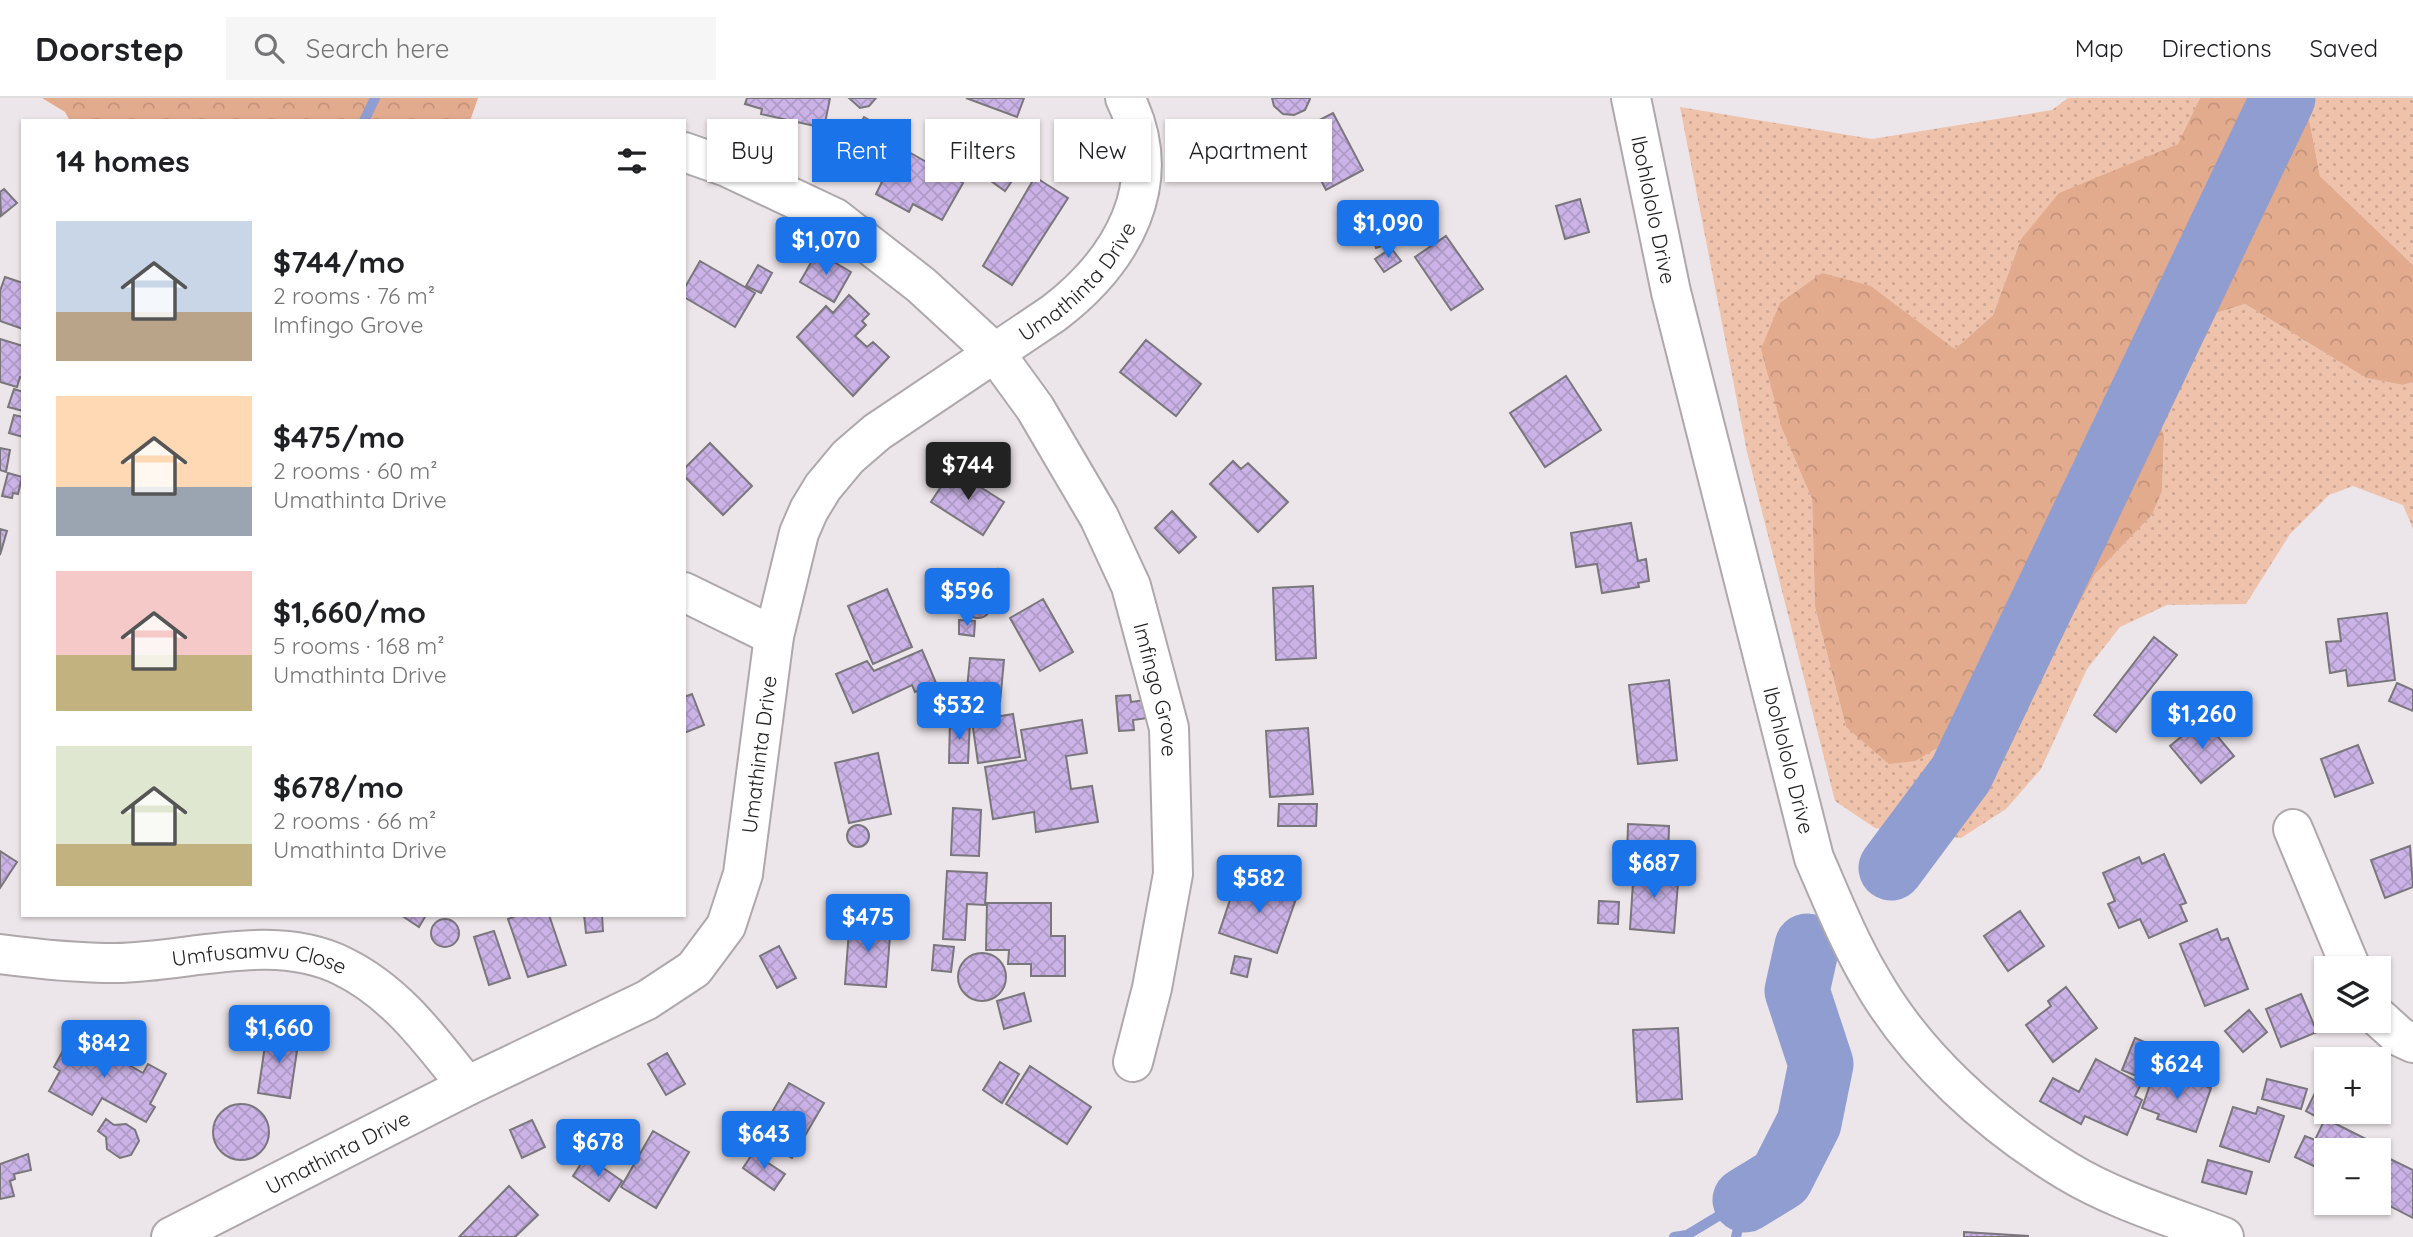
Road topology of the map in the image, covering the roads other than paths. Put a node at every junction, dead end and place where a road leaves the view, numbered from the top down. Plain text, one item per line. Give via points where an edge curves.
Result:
1 (1125, 98) edge
2 (1631, 98) edge
3 (686, 153) edge
4 (996, 353) junction
5 (686, 593) edge
6 (774, 636) junction
7 (2293, 829) dead end
8 (0, 954) edge
9 (2346, 956) edge
10 (2391, 1029) edge
11 (2413, 1043) edge
12 (1133, 1062) dead end
13 (467, 1086) junction
14 (171, 1237) edge
15 (2224, 1237) edge

1 - 4 street, Umathinta Drive via 1142,168 1122,242 1078,295
2 - 15 street, Ibohlololo Drive via 1675,305 1814,858 1866,970 1910,1034 1953,1082 2009,1131 2069,1172
3 - 4 street, Imfingo Grove via 835,218 921,285
4 - 6 street, Umathinta Drive via 877,432 823,486 799,533
4 - 12 street, Imfingo Grove via 1069,462 1131,586 1169,728 1173,874
5 - 6 street
6 - 13 street, Umathinta Drive via 743,874 726,926 712,948 694,969 647,1000
7 - 9 street
8 - 13 street, Umfusamvu Close via 116,962 277,950 312,955 342,965 385,993
10 - 11 street
13 - 14 street, Umathinta Drive

